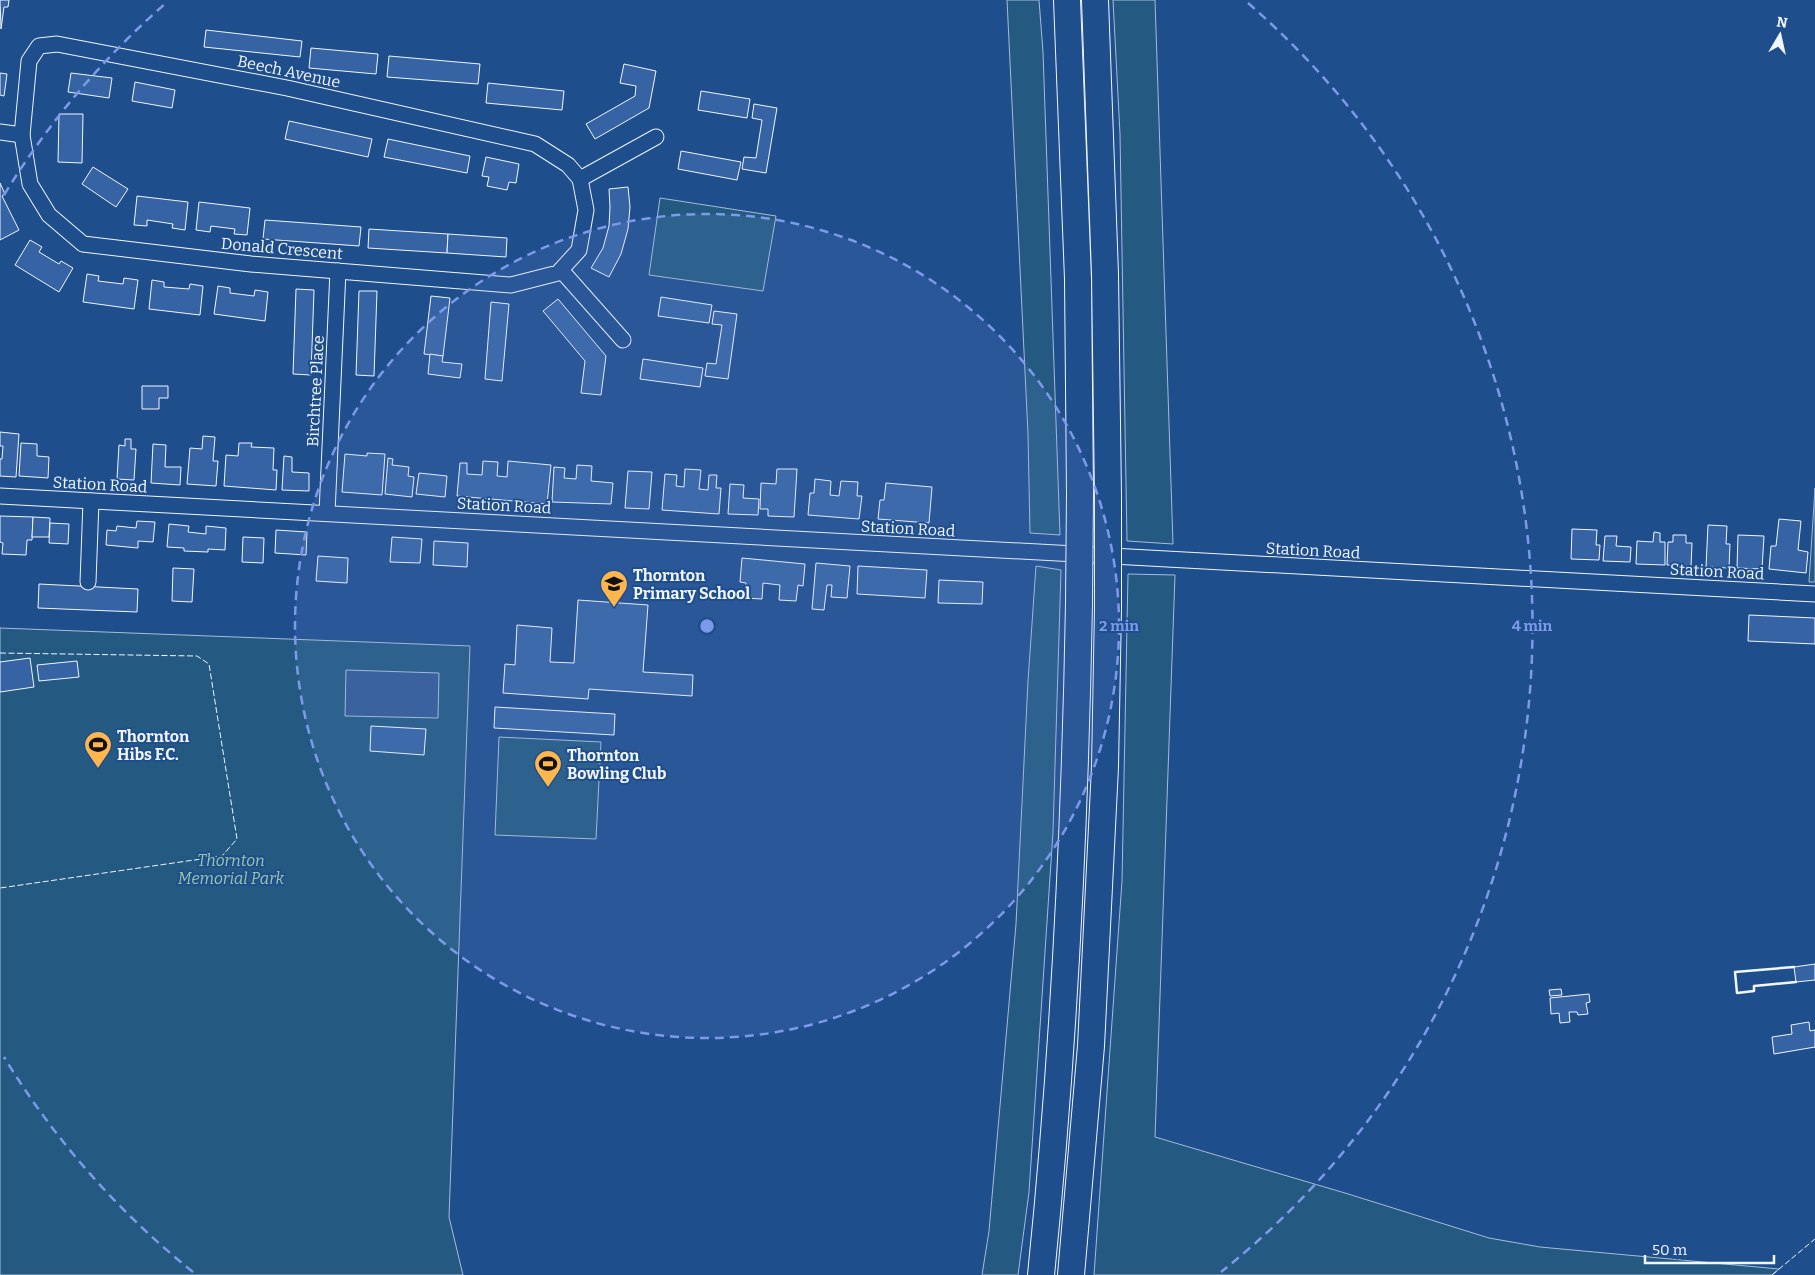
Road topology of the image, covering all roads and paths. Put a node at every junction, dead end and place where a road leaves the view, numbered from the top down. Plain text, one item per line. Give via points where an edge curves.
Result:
1 (1066, 0) edge
2 (1095, 0) edge
3 (0, 132) edge
4 (22, 135) junction
5 (656, 138) dead end
6 (580, 179) junction
7 (561, 270) junction
8 (338, 271) junction
9 (623, 340) dead end
10 (0, 496) edge
11 (91, 500) junction
12 (327, 514) junction
13 (88, 582) dead end
14 (1815, 594) edge
15 (1041, 1275) edge
16 (1071, 1275) edge

1 - 15 highway, bridge via 1078,279 1077,713 1060,1072
2 - 16 highway, bridge via 1105,274 1108,608 1105,767 1091,1046
3 - 4 street
4 - 6 street, Beech Avenue via 29,61 39,46 57,44 287,88 535,144 568,165
4 - 8 street, Donald Crescent via 30,184 49,215 83,244
5 - 6 street
6 - 7 street, Donald Crescent via 586,210 579,250
7 - 8 street, Donald Crescent via 511,285
7 - 9 street
8 - 12 street, Birchtree Place
10 - 11 street, Station Road
11 - 12 street, Station Road
11 - 13 street
12 - 14 street, Station Road

